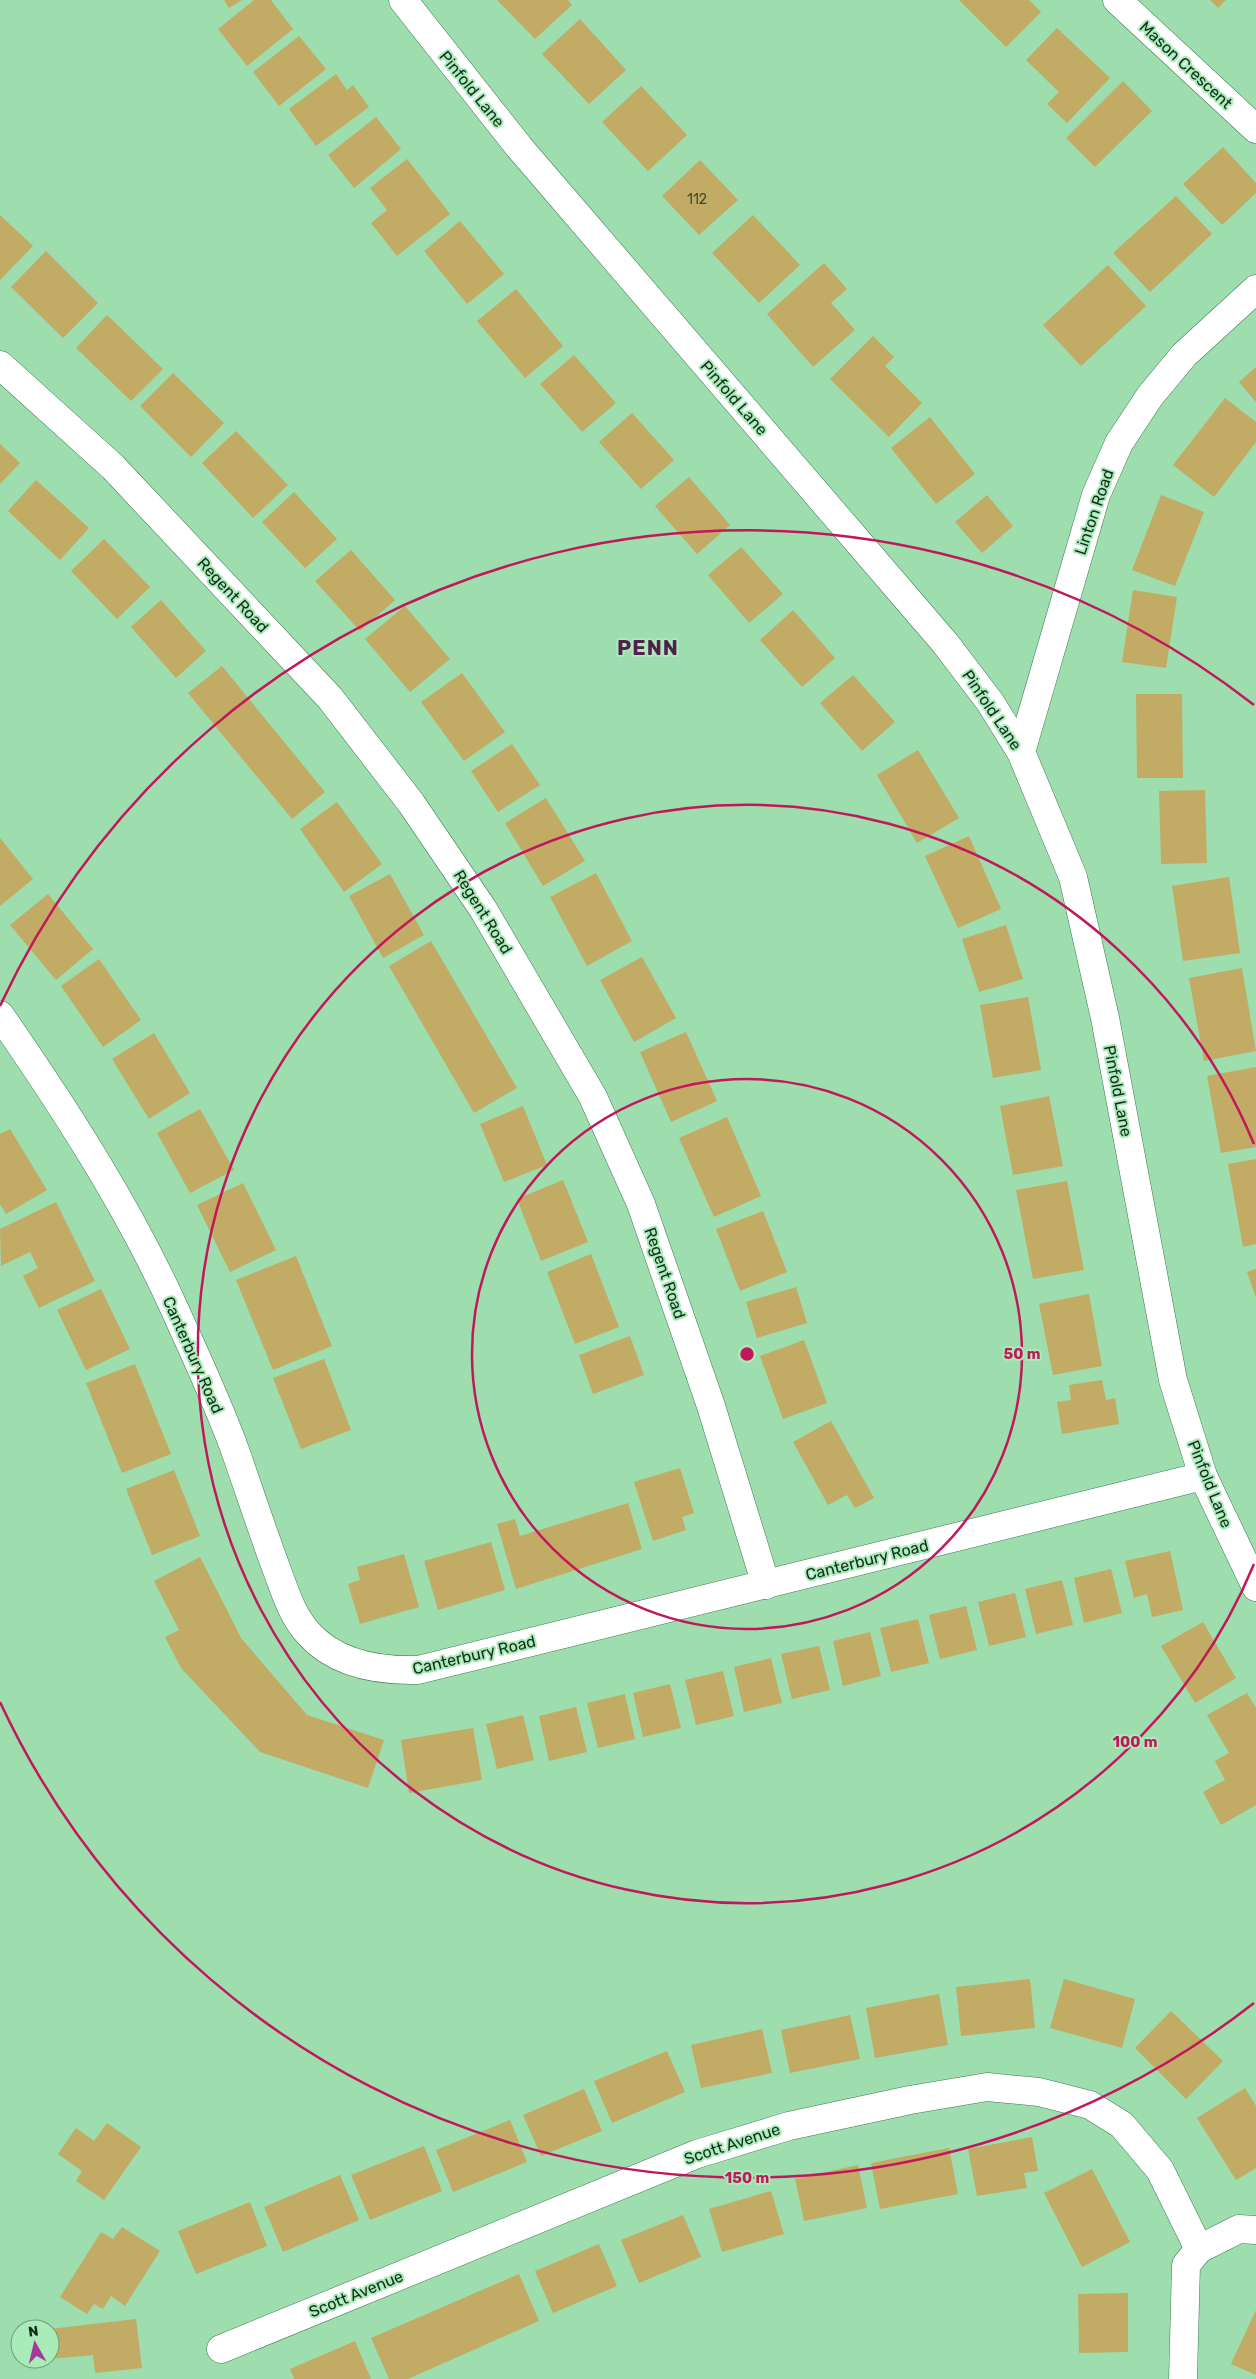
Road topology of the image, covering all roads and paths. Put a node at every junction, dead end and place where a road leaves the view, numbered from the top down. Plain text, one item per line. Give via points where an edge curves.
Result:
1 (403, 0) edge
2 (1117, 0) edge
3 (1256, 129) edge
4 (1256, 290) edge
5 (0, 364) edge
6 (1021, 752) junction
7 (0, 1015) edge
8 (1203, 1476) junction
9 (766, 1585) junction
10 (1256, 1587) edge
11 (1256, 2230) edge
12 (1199, 2248) junction
13 (221, 2349) dead end
14 (1183, 2379) edge

1 - 6 street, Pinfold Lane via 519,147 945,643 990,702
2 - 3 street, Mason Crescent
4 - 6 street, Linton Road via 1184,355 1150,396 1120,443 1096,495
5 - 9 street, Regent Road via 113,467 330,698 411,803 483,908 593,1097 640,1204 711,1406
6 - 8 street, Pinfold Lane via 1072,877 1105,1018 1173,1380
7 - 9 street, Canterbury Road via 109,1182 178,1318 235,1451 293,1612 309,1635 330,1651 370,1667 392,1671 418,1670
8 - 9 street, Canterbury Road
8 - 10 street, Pinfold Lane
11 - 12 street via 1238,2229
12 - 13 street, Scott Avenue via 1160,2170 1122,2125 1090,2105 1040,2092 987,2087 799,2124 697,2154
12 - 14 street via 1186,2265

